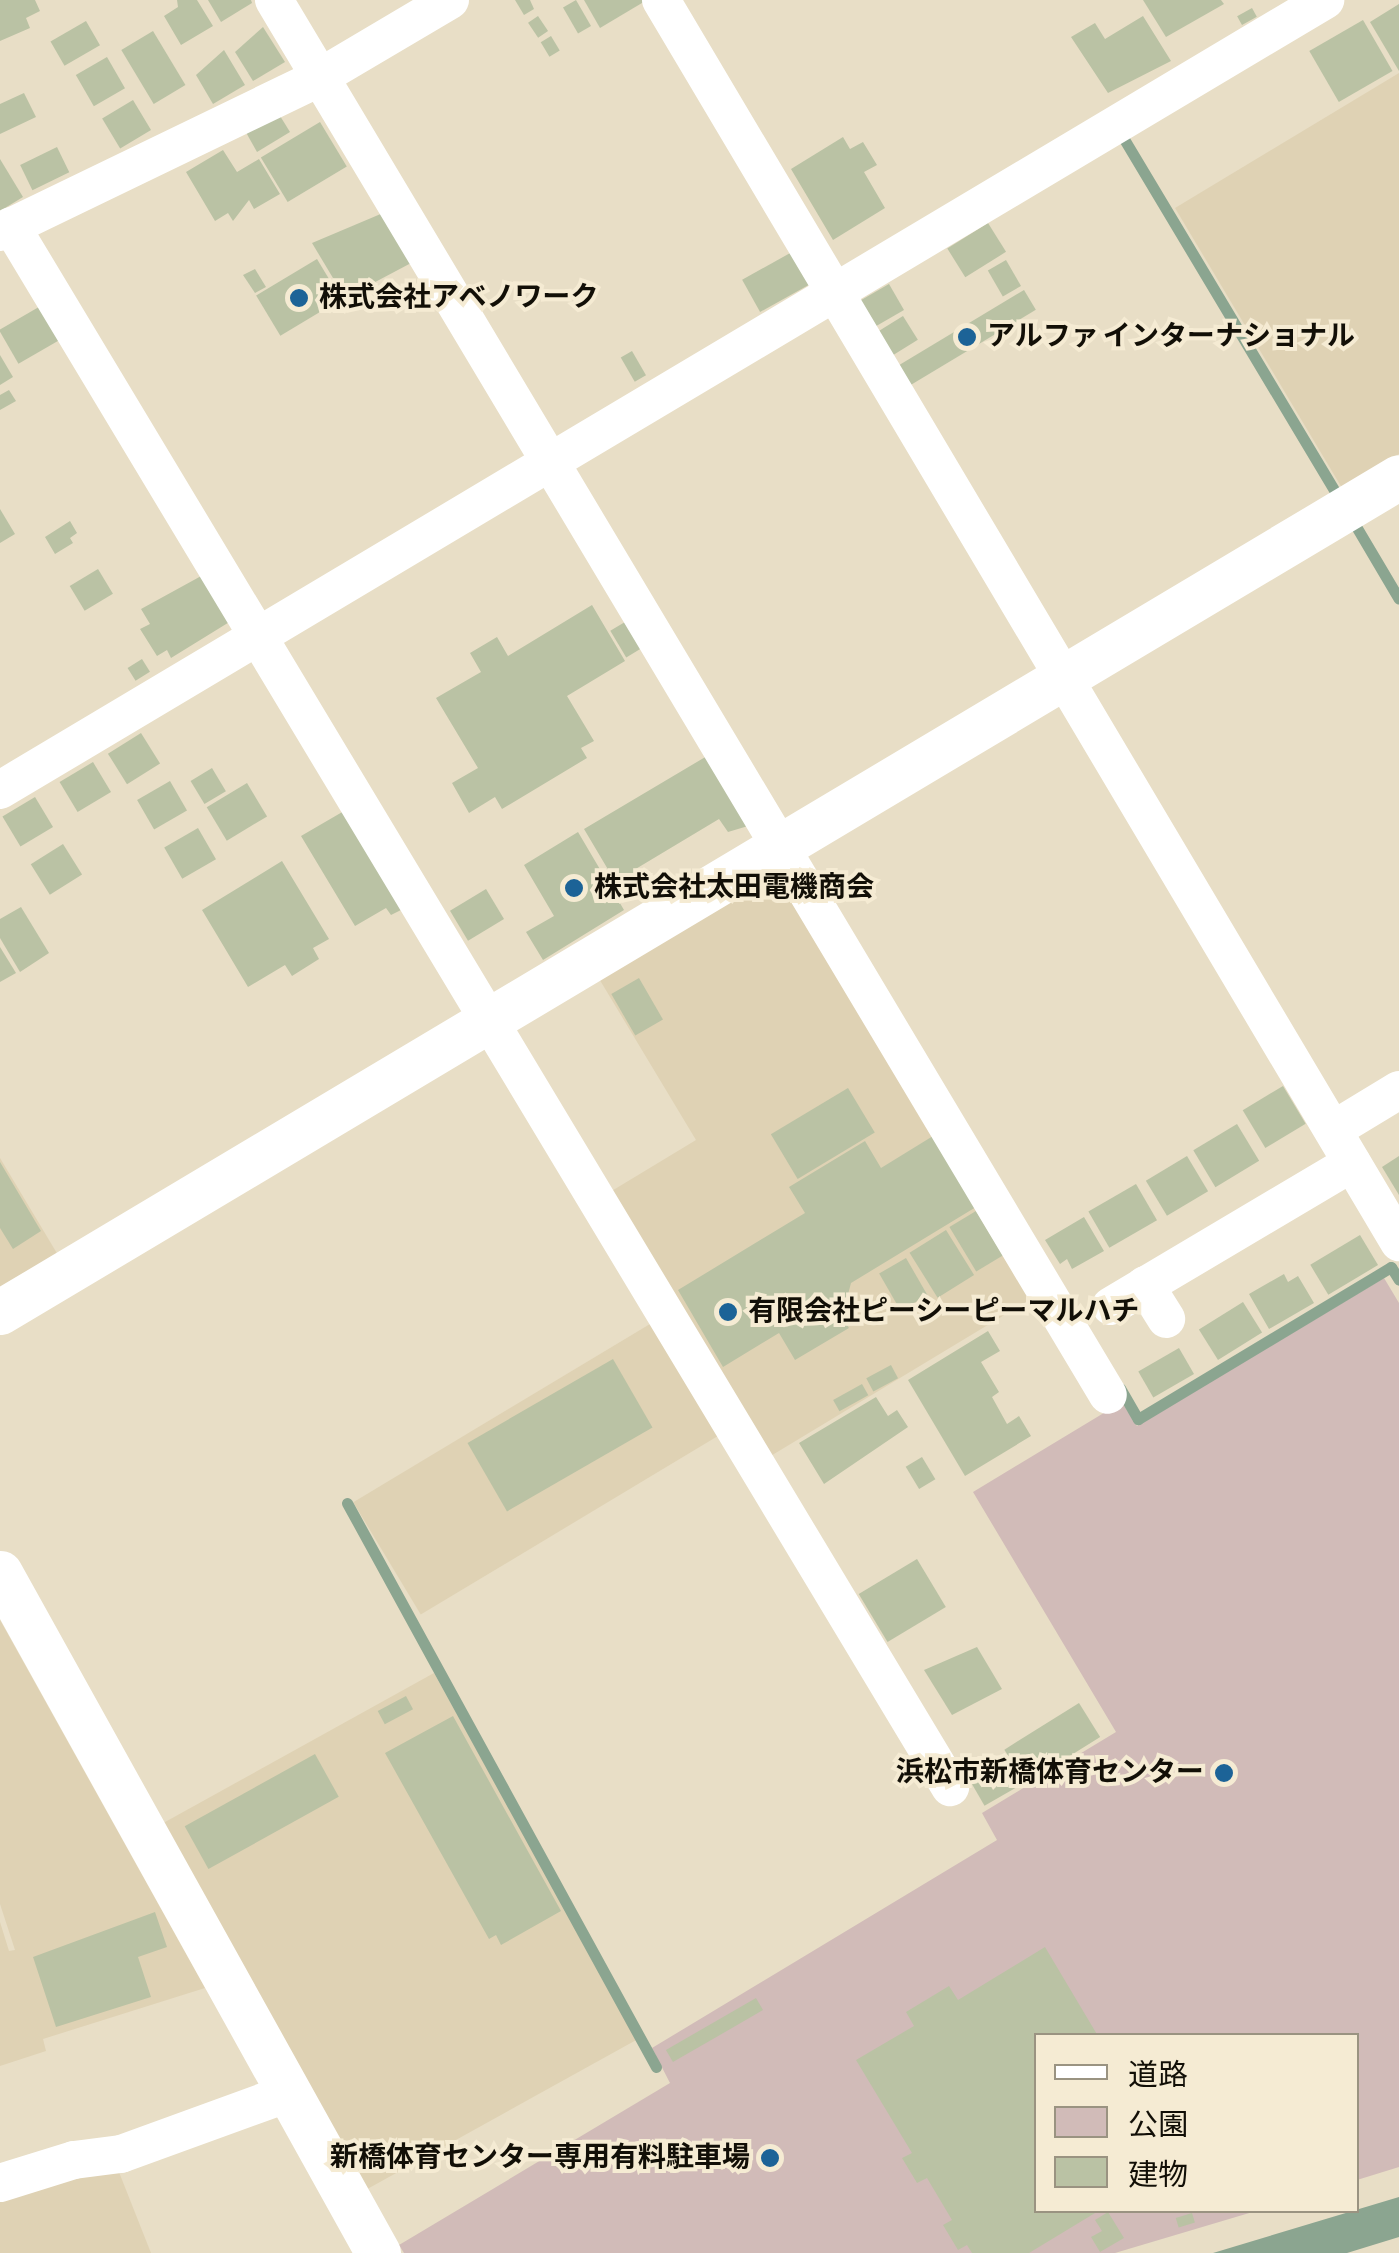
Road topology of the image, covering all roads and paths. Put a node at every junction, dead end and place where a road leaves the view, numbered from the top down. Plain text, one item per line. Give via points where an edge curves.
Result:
1 (274, 0) edge
2 (450, 0) edge
3 (661, 0) edge
4 (1325, 0) edge
5 (320, 78) junction
6 (5, 229) edge
7 (836, 292) junction
8 (550, 462) junction
9 (1399, 476) edge
10 (258, 636) junction
11 (1065, 676) junction
12 (0, 790) edge
13 (780, 846) junction
14 (491, 1019) junction
15 (1399, 1090) edge
16 (1332, 1130) junction
17 (1352, 1163) junction
18 (1399, 1242) edge
19 (1145, 1285) junction
20 (1111, 1306) dead end
21 (0, 1312) edge
22 (1166, 1319) dead end
23 (1108, 1395) dead end
24 (0, 1573) edge
25 (950, 1788) dead end
26 (289, 2093) junction
27 (0, 2183) edge
28 (378, 2253) edge

1 - 5 street
2 - 5 street
3 - 7 street
4 - 7 street
5 - 6 street
5 - 8 street
6 - 10 street
7 - 8 street
7 - 11 street
8 - 10 street
8 - 13 street
9 - 11 street
10 - 12 street
10 - 14 street
11 - 13 street
11 - 16 street
13 - 14 street
13 - 23 street
14 - 21 street
14 - 25 street
15 - 16 street
16 - 17 street
17 - 18 street
17 - 19 street
19 - 20 street
19 - 22 street
24 - 26 street
26 - 27 street via 121,2154 74,2160
26 - 28 street

